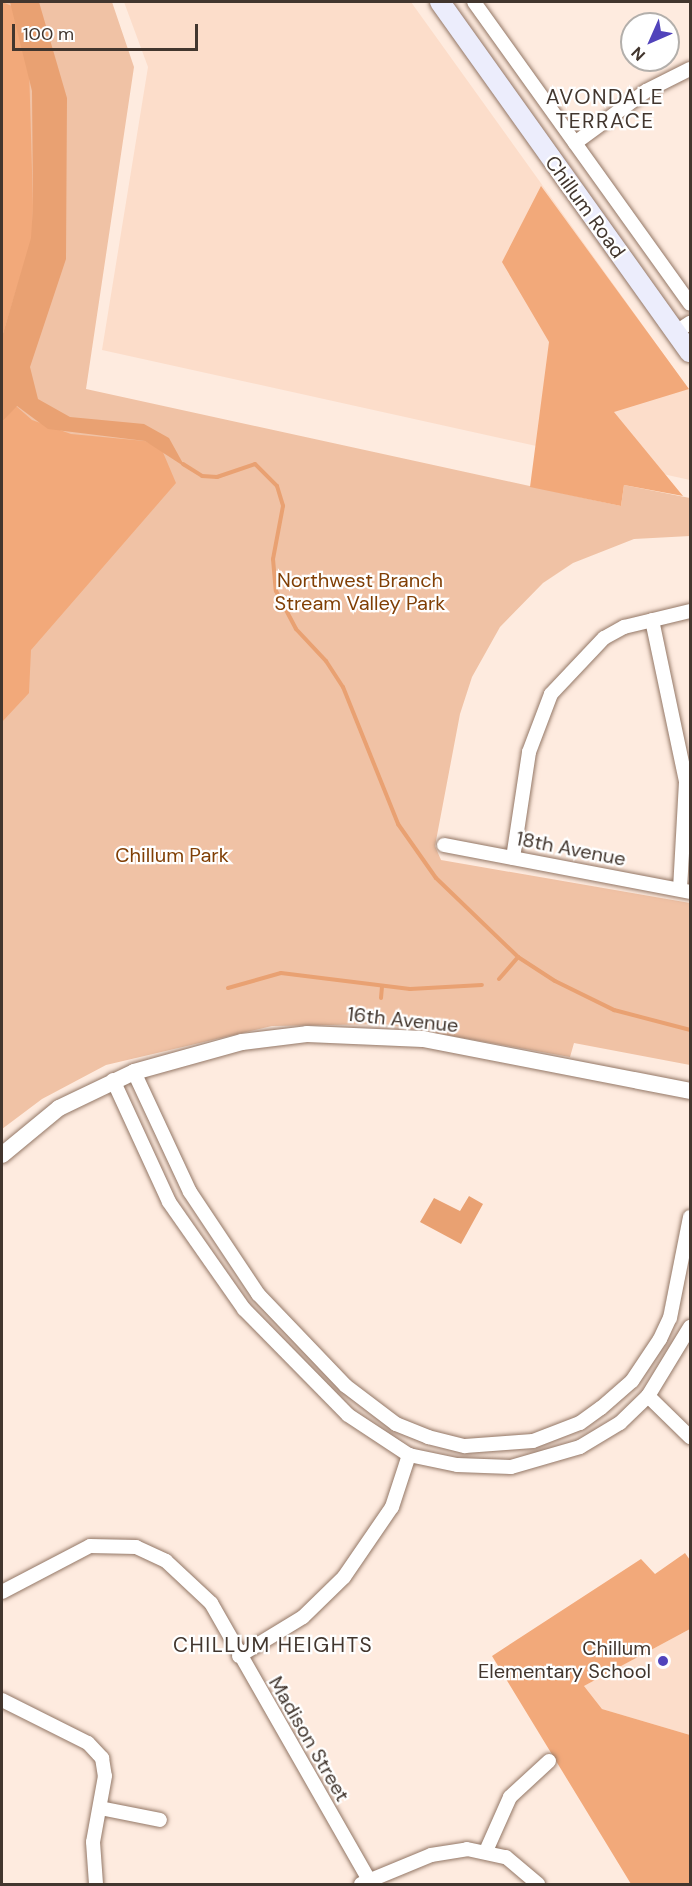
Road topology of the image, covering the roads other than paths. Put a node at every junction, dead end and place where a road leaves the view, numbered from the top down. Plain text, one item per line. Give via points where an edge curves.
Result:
1 (440, 2) edge
2 (482, 4) edge
3 (690, 69) edge
4 (575, 143) junction
5 (690, 304) edge
6 (683, 328) edge
7 (690, 352) edge
8 (690, 611) edge
9 (652, 620) junction
10 (444, 845) dead end
11 (513, 858) junction
12 (685, 890) edge
13 (134, 1072) junction
14 (114, 1080) junction
15 (690, 1091) edge
16 (2, 1155) edge
17 (690, 1217) edge
18 (690, 1327) edge
19 (648, 1396) junction
20 (690, 1437) edge
21 (410, 1455) junction
22 (2, 1592) edge
23 (239, 1656) junction
24 (2, 1700) edge
25 (549, 1761) dead end
26 (100, 1808) junction
27 (160, 1820) dead end
28 (486, 1851) junction
29 (367, 1883) edge
30 (96, 1884) edge
31 (538, 1884) edge

1 - 6 main road, Chillum Road
2 - 4 street, Chillum Road
3 - 4 street via 646,91
4 - 5 street, Chillum Road
6 - 7 main road, Chillum Road
8 - 9 street
9 - 11 street via 604,638 551,694 529,752
9 - 12 street via 686,782
10 - 11 street, 18th Avenue
11 - 12 street, 18th Avenue
13 - 14 street, 16th Avenue
13 - 15 street, 16th Avenue via 261,1039 368,1035 423,1039
13 - 17 street via 189,1192 258,1294 346,1386 396,1424 428,1437 465,1446 533,1441 580,1423 608,1402 632,1381 660,1339
14 - 16 street, 16th Avenue via 59,1108
14 - 21 street via 170,1202 243,1309 348,1415
18 - 19 street
19 - 20 street
19 - 21 street via 600,1438 538,1462 486,1467
21 - 23 street via 392,1507 344,1577 303,1617
22 - 23 street, Madison Street via 75,1550 104,1544 136,1547 191,1581 211,1603
23 - 29 street, Madison Street
24 - 26 street via 97,1750 105,1766
25 - 28 street via 510,1797
26 - 27 street
26 - 30 street via 93,1842
28 - 29 street via 431,1855
28 - 31 street via 518,1863

